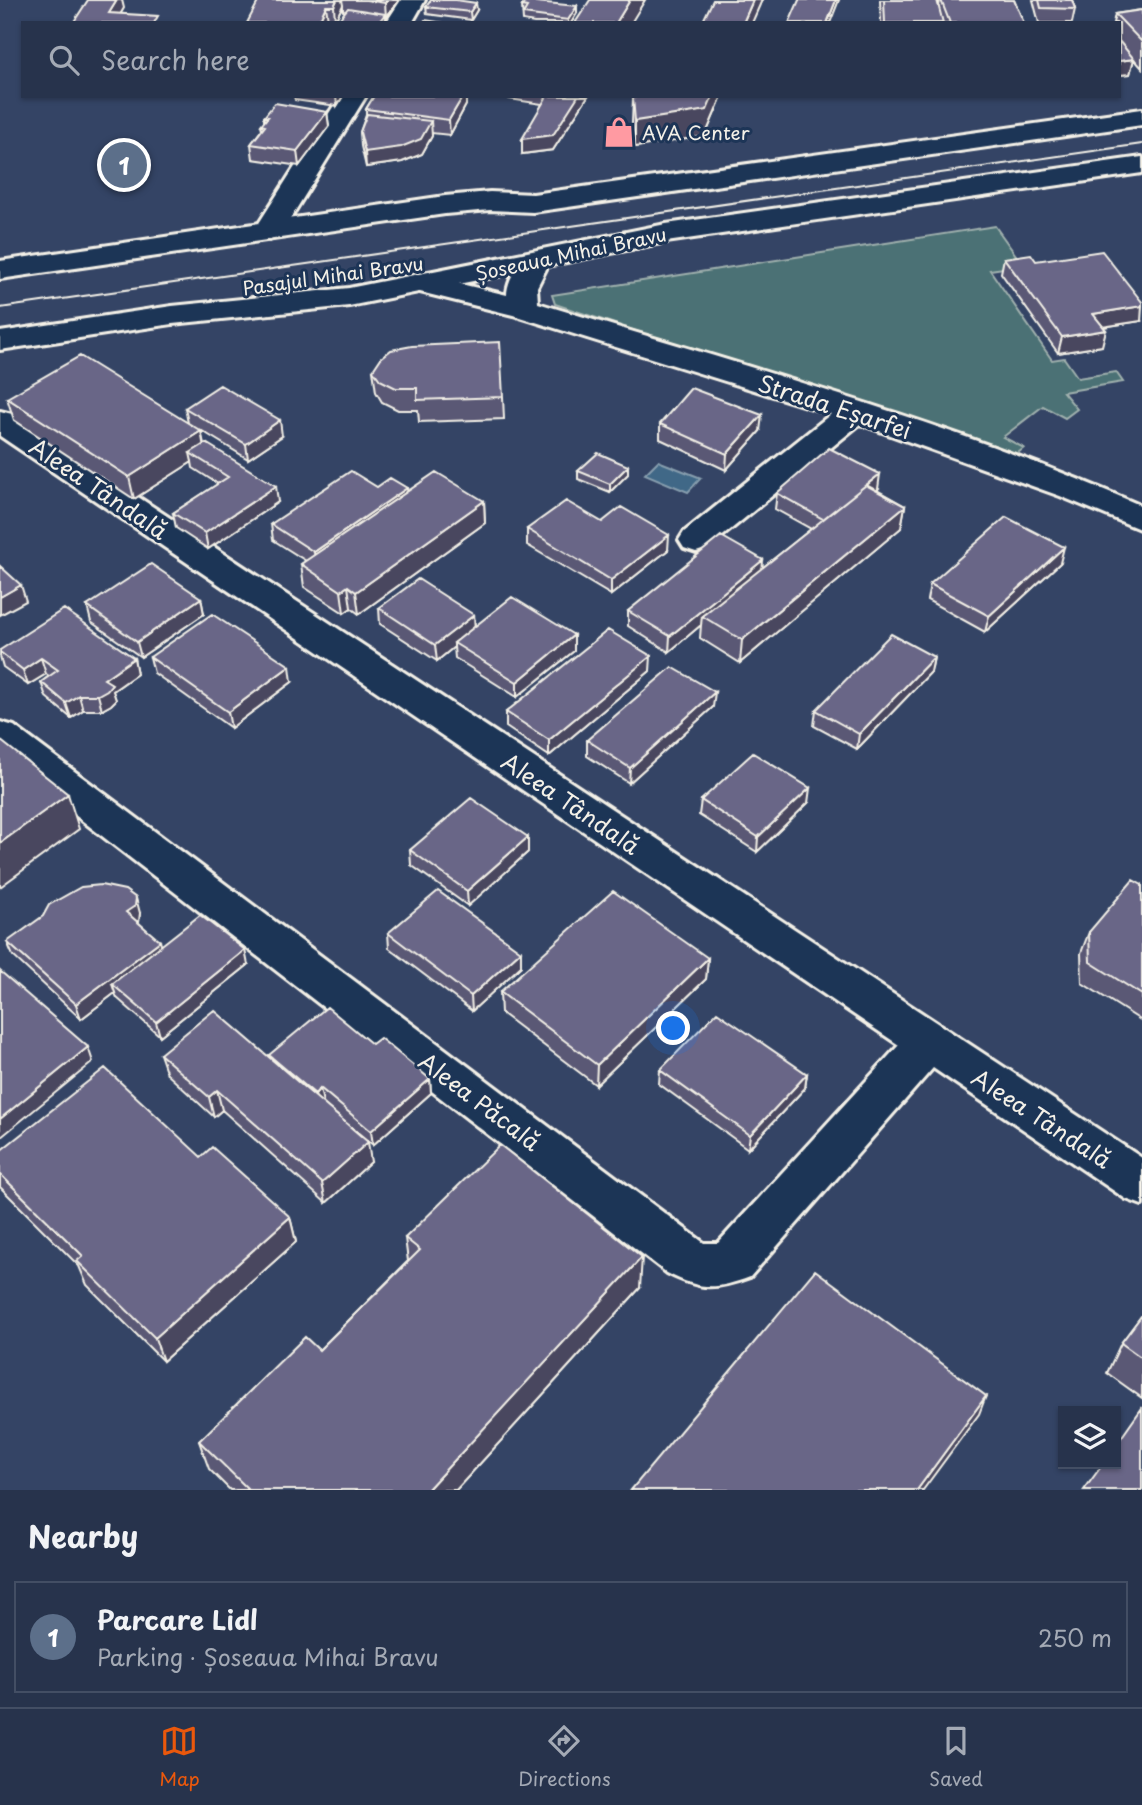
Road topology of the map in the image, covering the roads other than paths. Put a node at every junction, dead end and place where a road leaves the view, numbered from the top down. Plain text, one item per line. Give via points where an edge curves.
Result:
1 (413, 0) edge
2 (400, 21) edge
3 (352, 98) edge
4 (1142, 117) edge
5 (1142, 165) edge
6 (533, 203) junction
7 (269, 230) junction
8 (666, 233) junction
9 (535, 261) junction
10 (0, 270) edge
11 (423, 284) junction
12 (0, 288) edge
13 (523, 308) junction
14 (0, 323) edge
15 (0, 341) edge
16 (855, 411) junction
17 (0, 421) edge
18 (1142, 519) edge
19 (696, 540) dead end
20 (0, 736) edge
21 (929, 1042) junction
22 (1142, 1184) edge

1 - 2 main road
3 - 7 main road
4 - 6 main road
5 - 8 main road, Șoseaua Mihai Bravu
6 - 7 main road via 445,205
6 - 12 main road, Pasajul Mihai Bravu via 496,213
7 - 10 main road
8 - 9 main road, Șoseaua Mihai Bravu
8 - 14 main road, Pasajul Mihai Bravu via 369,269
9 - 11 main road, Șoseaua Mihai Bravu
9 - 13 main road via 522,287
11 - 13 main road, Strada Eșarfei
11 - 15 main road, Șoseaua Mihai Bravu
13 - 16 main road, Strada Eșarfei
16 - 18 main road, Strada Eșarfei via 1072,488
16 - 19 main road
17 - 21 main road, Aleea Tândală
20 - 21 main road, Aleea Păcală via 701,1266 717,1268 733,1261
21 - 22 main road, Aleea Tândală

